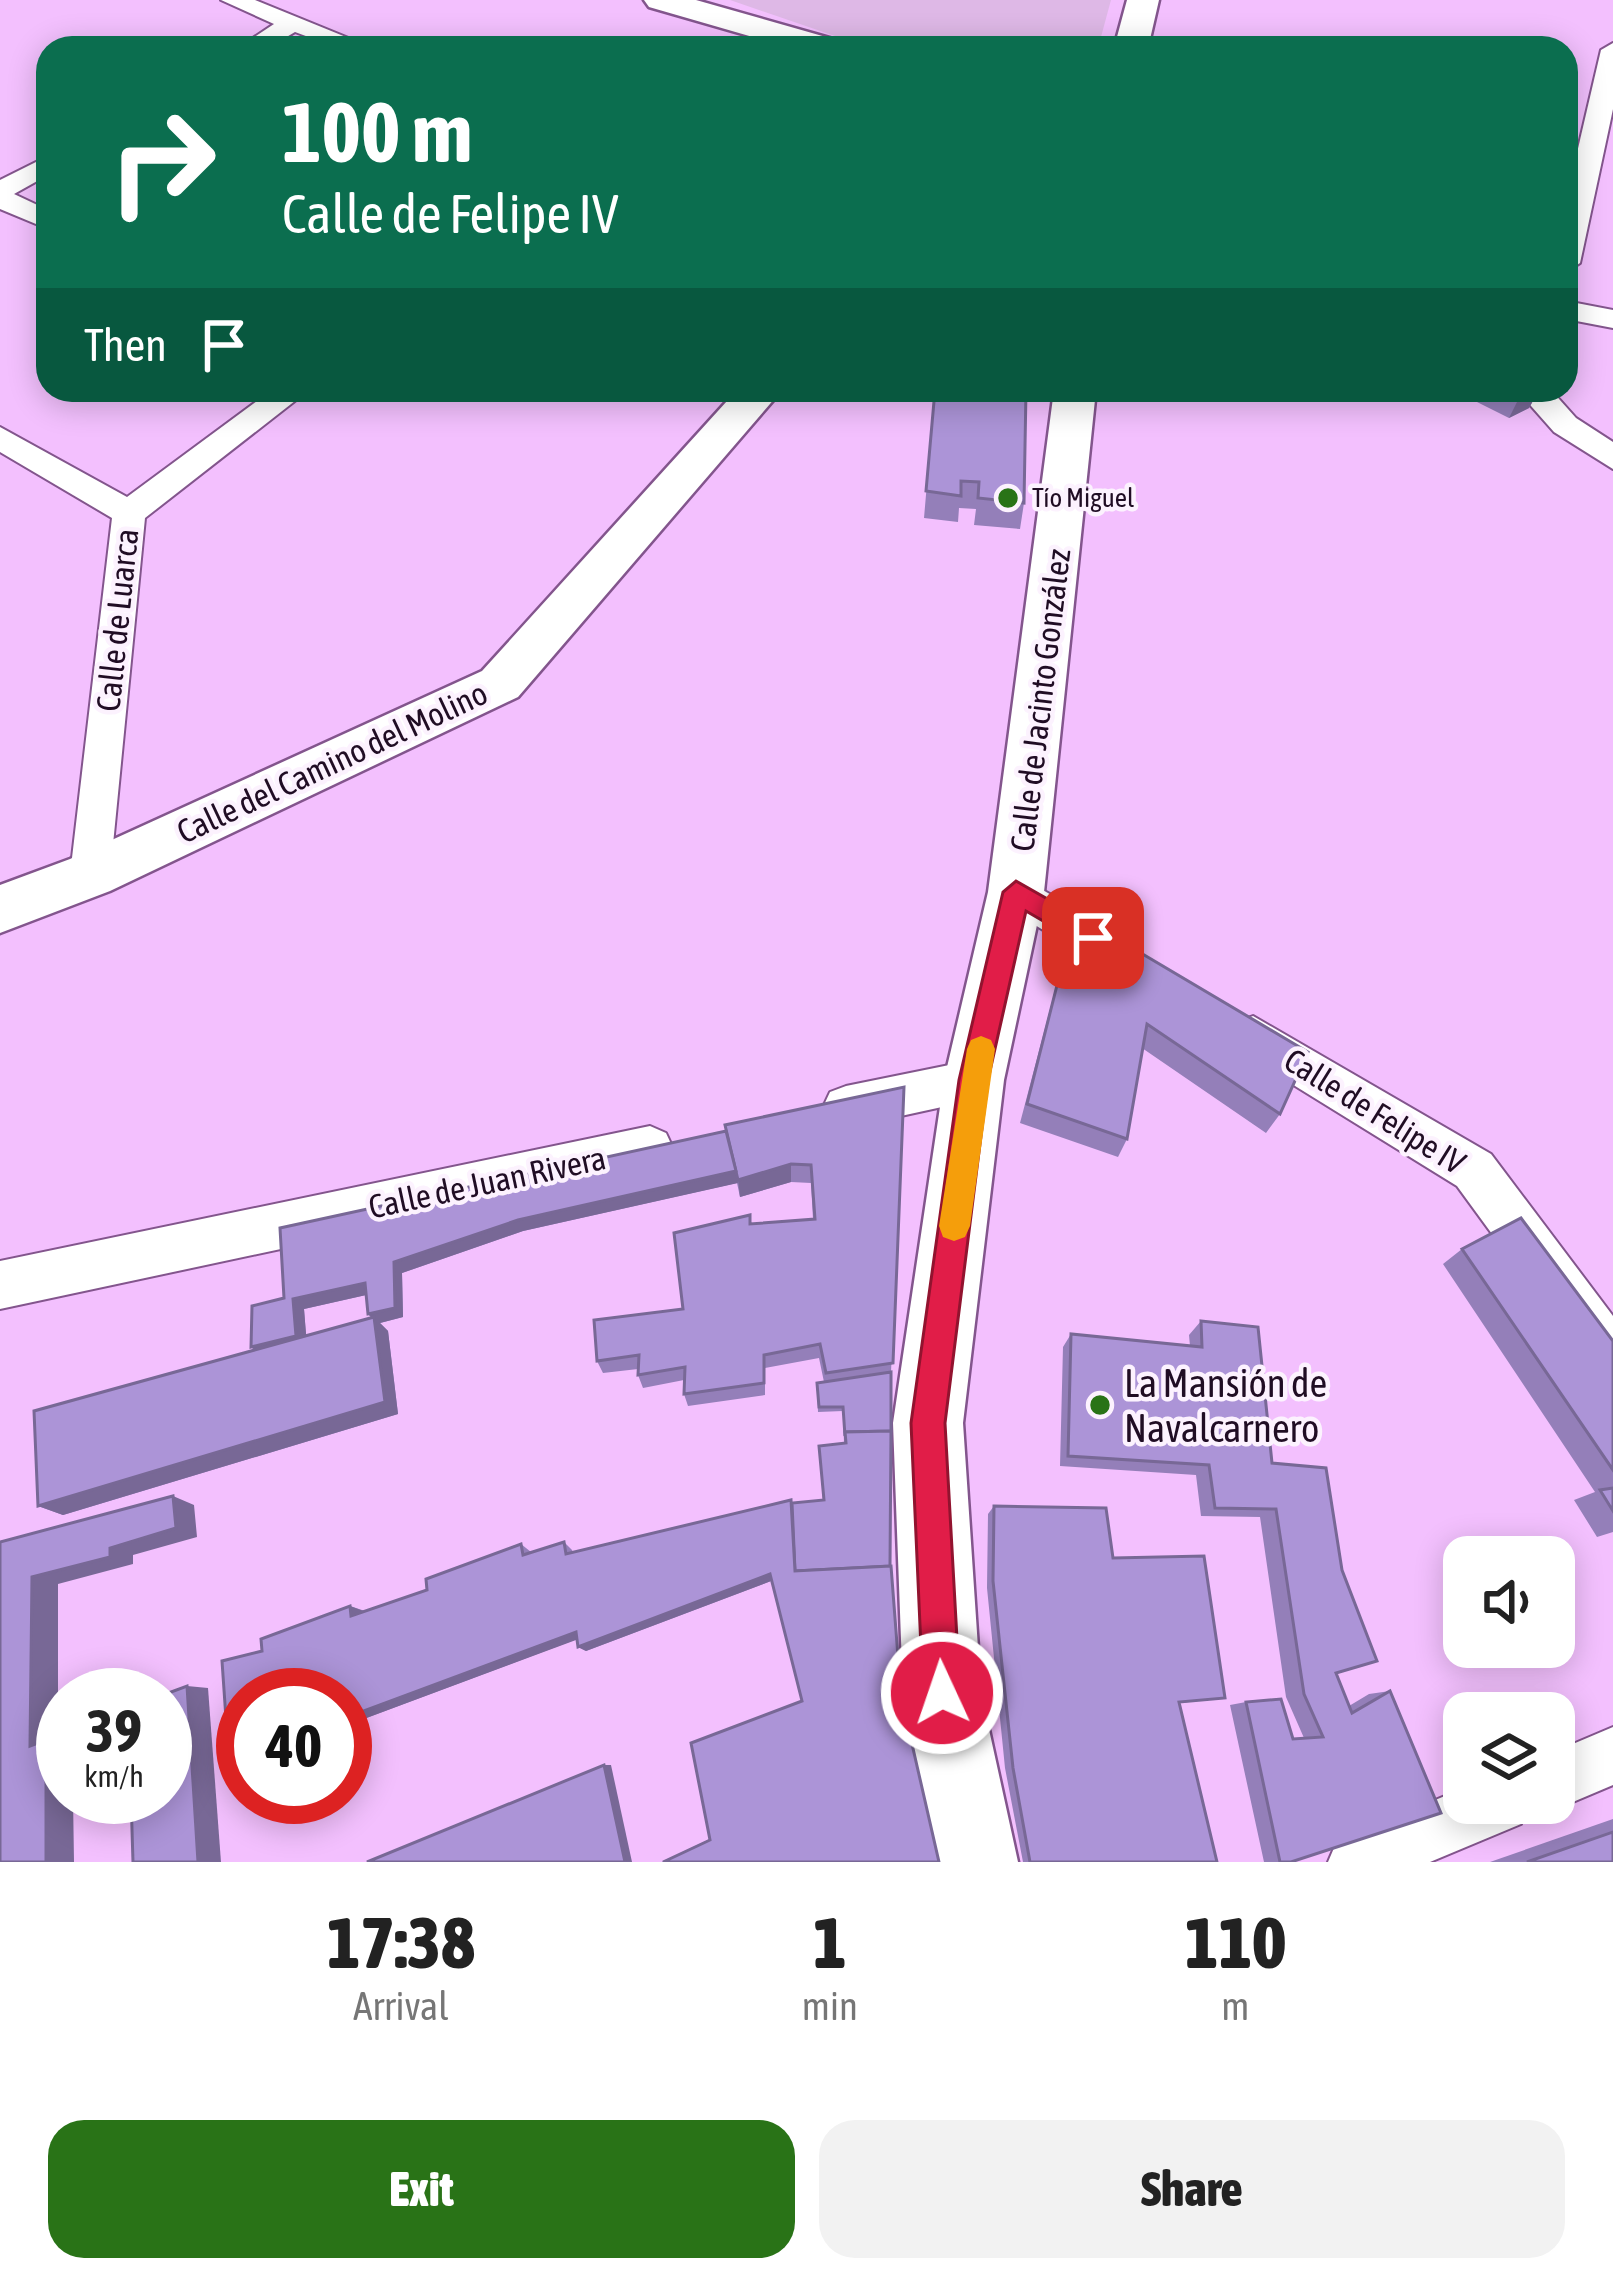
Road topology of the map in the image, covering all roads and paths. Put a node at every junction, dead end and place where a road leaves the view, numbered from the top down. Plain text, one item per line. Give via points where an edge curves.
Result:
1 (233, 0) edge
2 (660, 0) edge
3 (1143, 0) edge
4 (706, 15) junction
5 (293, 23) junction
6 (271, 36) edge
7 (329, 36) edge
8 (751, 36) edge
9 (784, 36) edge
10 (1134, 36) edge
11 (1613, 50) edge
12 (1609, 100) edge
13 (36, 172) edge
14 (0, 194) edge
15 (36, 214) edge
16 (1578, 218) edge
17 (1578, 284) edge
18 (1613, 291) edge
19 (1578, 313) edge
20 (1613, 320) edge
21 (277, 402) edge
22 (750, 402) edge
23 (1074, 402) edge
24 (1544, 402) edge
25 (0, 438) edge
26 (1613, 458) edge
27 (129, 513) junction
28 (90, 875) junction
29 (1016, 892) junction
30 (0, 909) edge
31 (1156, 976) edge
32 (1215, 1013) edge
33 (974, 1080) junction
34 (803, 1116) edge
35 (688, 1140) edge
36 (0, 1285) edge
37 (1613, 1357) edge
38 (1613, 1756) edge
39 (1575, 1771) edge
40 (1449, 1824) edge
41 (977, 1862) edge
42 (1358, 1862) edge

1 - 5 street
2 - 4 street
3 - 10 street
4 - 8 street
4 - 9 street
5 - 6 street
5 - 7 street
11 - 12 street
12 - 16 street
13 - 14 street
14 - 15 street
17 - 18 street
19 - 20 street
21 - 27 street
22 - 28 street, Calle del Camino del Molino via 500,684
23 - 29 street, Calle de Jacinto González
24 - 26 street
25 - 27 street, Calle de Luarca
27 - 28 street, Calle de Luarca
28 - 30 street, Calle del Camino del Molino
29 - 31 street
29 - 33 street, Calle de Jacinto González
32 - 37 street, Calle de Felipe IV via 1474,1170
33 - 34 street
33 - 41 street, Calle de Jacinto González via 928,1423 942,1693
35 - 36 street, Calle de Juan Rivera
38 - 39 street
40 - 42 street

